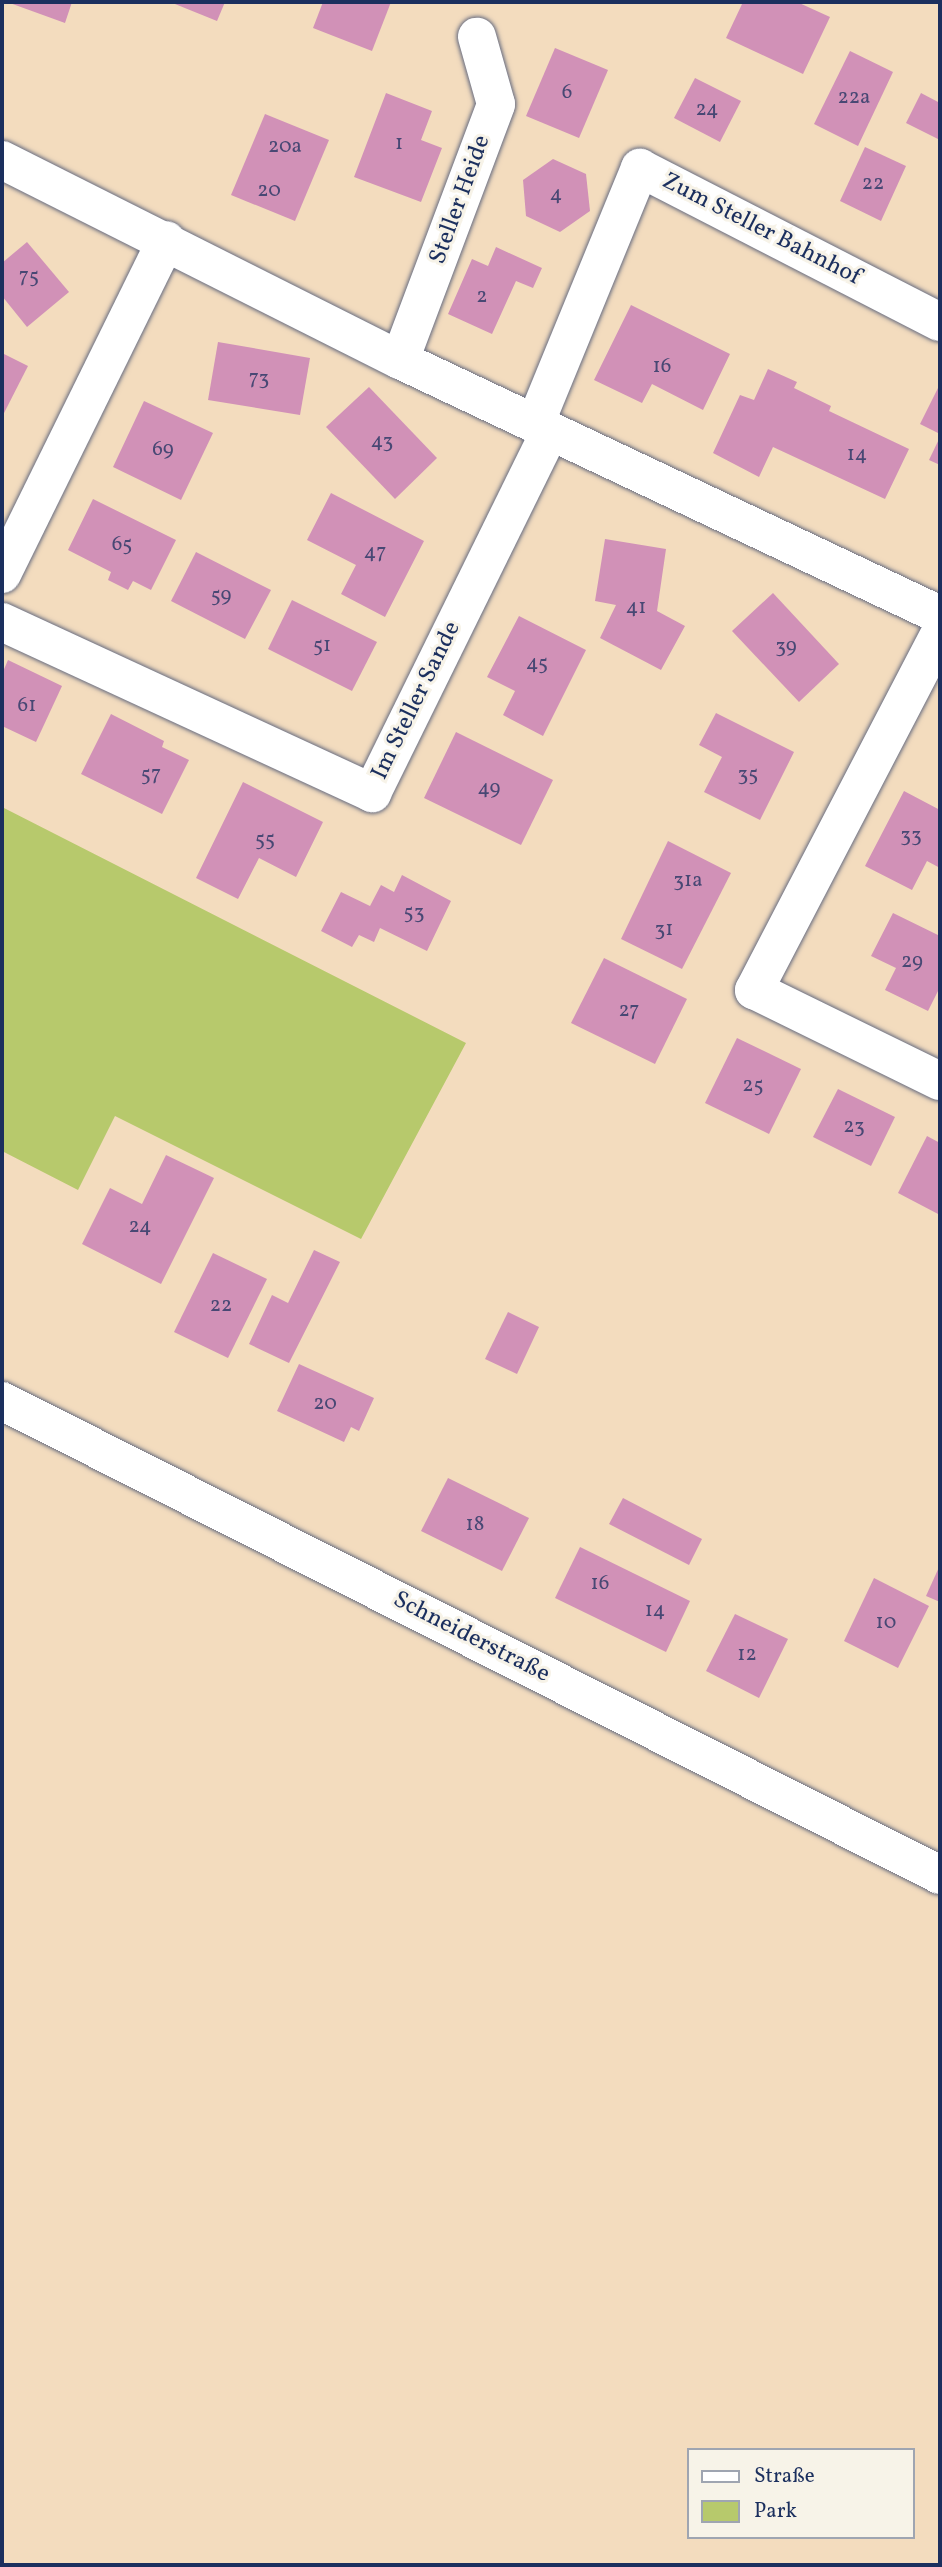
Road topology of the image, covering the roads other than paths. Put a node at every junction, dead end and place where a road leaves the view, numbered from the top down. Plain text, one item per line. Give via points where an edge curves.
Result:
1 (477, 37) dead end
2 (2, 160) edge
3 (166, 240) junction
4 (940, 322) edge
5 (400, 360) junction
6 (543, 427) junction
7 (2, 574) edge
8 (940, 615) edge
9 (2, 622) edge
10 (940, 633) edge
11 (940, 1081) edge
12 (2, 1401) edge
13 (940, 1875) edge

1 - 5 street, Steller Heide via 496,104
2 - 3 street
3 - 5 street
3 - 7 street
4 - 6 street, Zum Steller Bahnhof via 640,168
5 - 6 street
6 - 8 street
6 - 9 street, Im Steller Sande via 372,793
10 - 11 street via 754,990
12 - 13 street, Schneiderstraße

